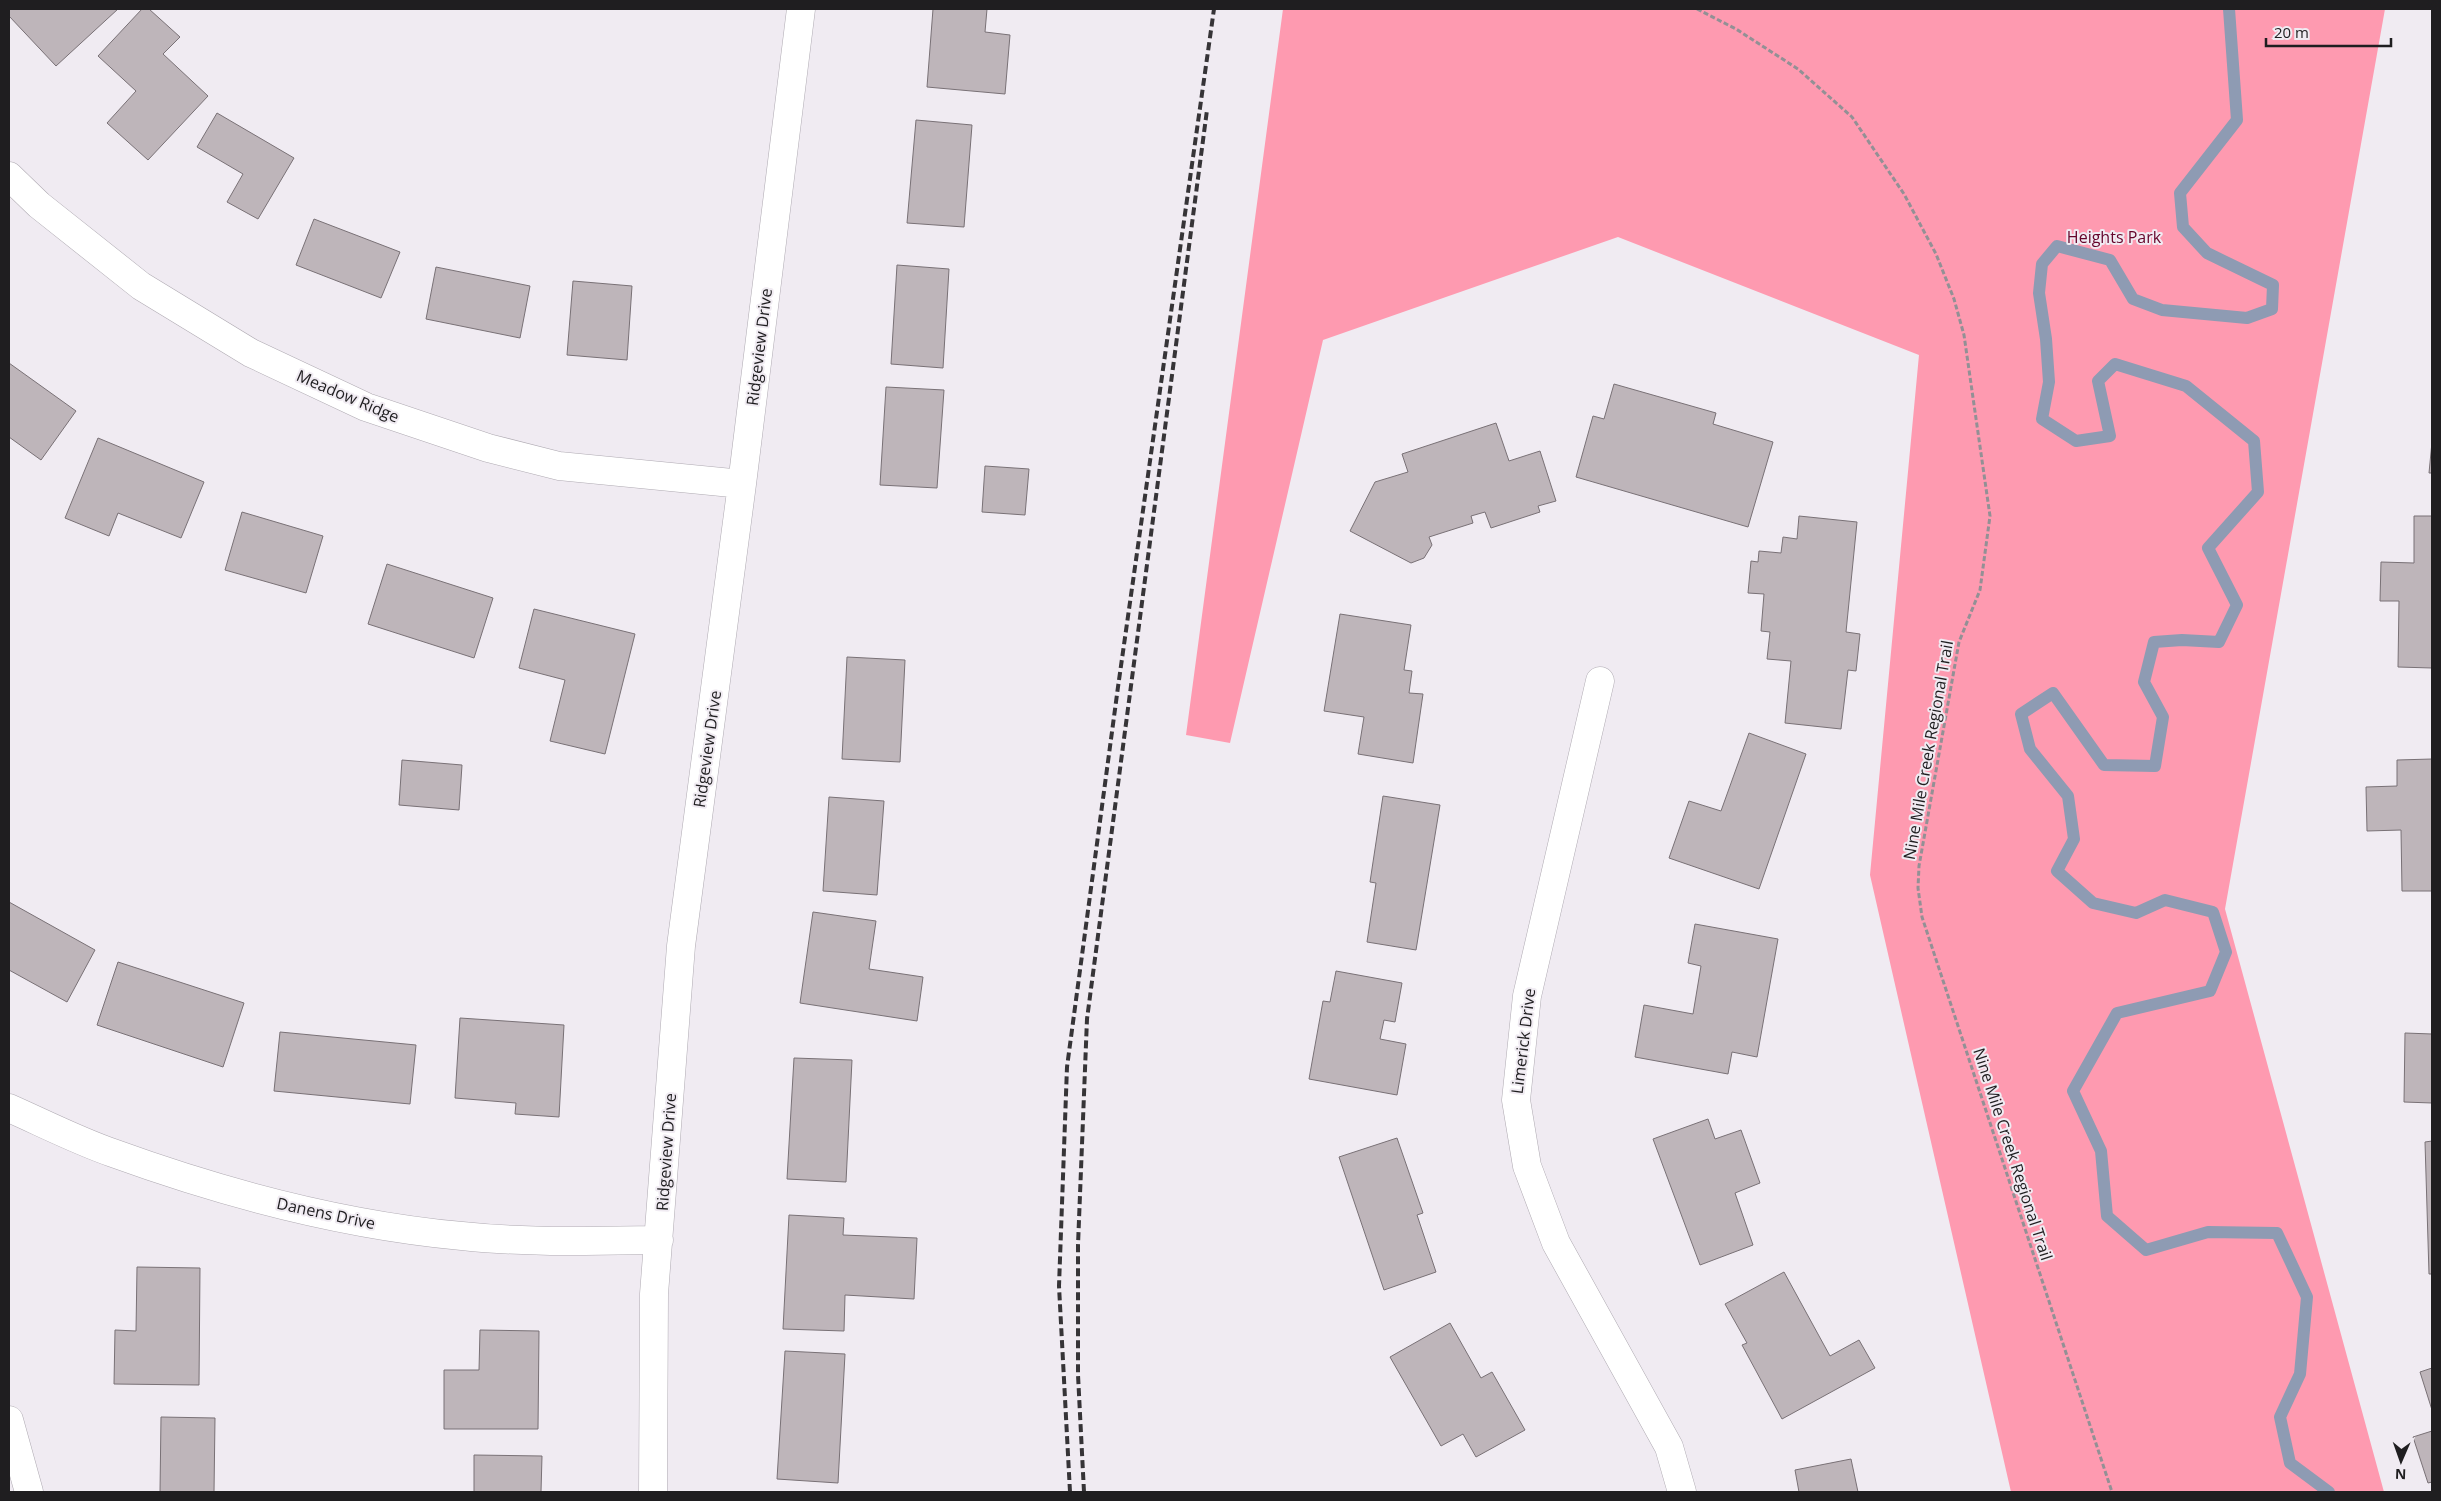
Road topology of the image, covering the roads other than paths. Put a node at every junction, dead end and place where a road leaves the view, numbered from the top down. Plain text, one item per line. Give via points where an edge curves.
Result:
1 (801, 9) edge
2 (9, 176) edge
3 (742, 484) junction
4 (1600, 681) dead end
5 (9, 1108) edge
6 (659, 1240) junction
7 (9, 1420) edge
8 (29, 1492) edge
9 (653, 1492) edge
10 (1682, 1492) edge

1 - 3 street, Ridgeview Drive
2 - 3 street, Meadow Ridge via 39,206 141,286 251,353 366,407 488,448 559,466
3 - 6 street, Ridgeview Drive via 681,946
4 - 10 street, Limerick Drive via 1528,996 1516,1100 1527,1166 1556,1243 1669,1447
5 - 6 street, Danens Drive via 111,1153 226,1192 341,1219 461,1236 532,1242
6 - 9 street, Ridgeview Drive via 654,1294
7 - 8 street

